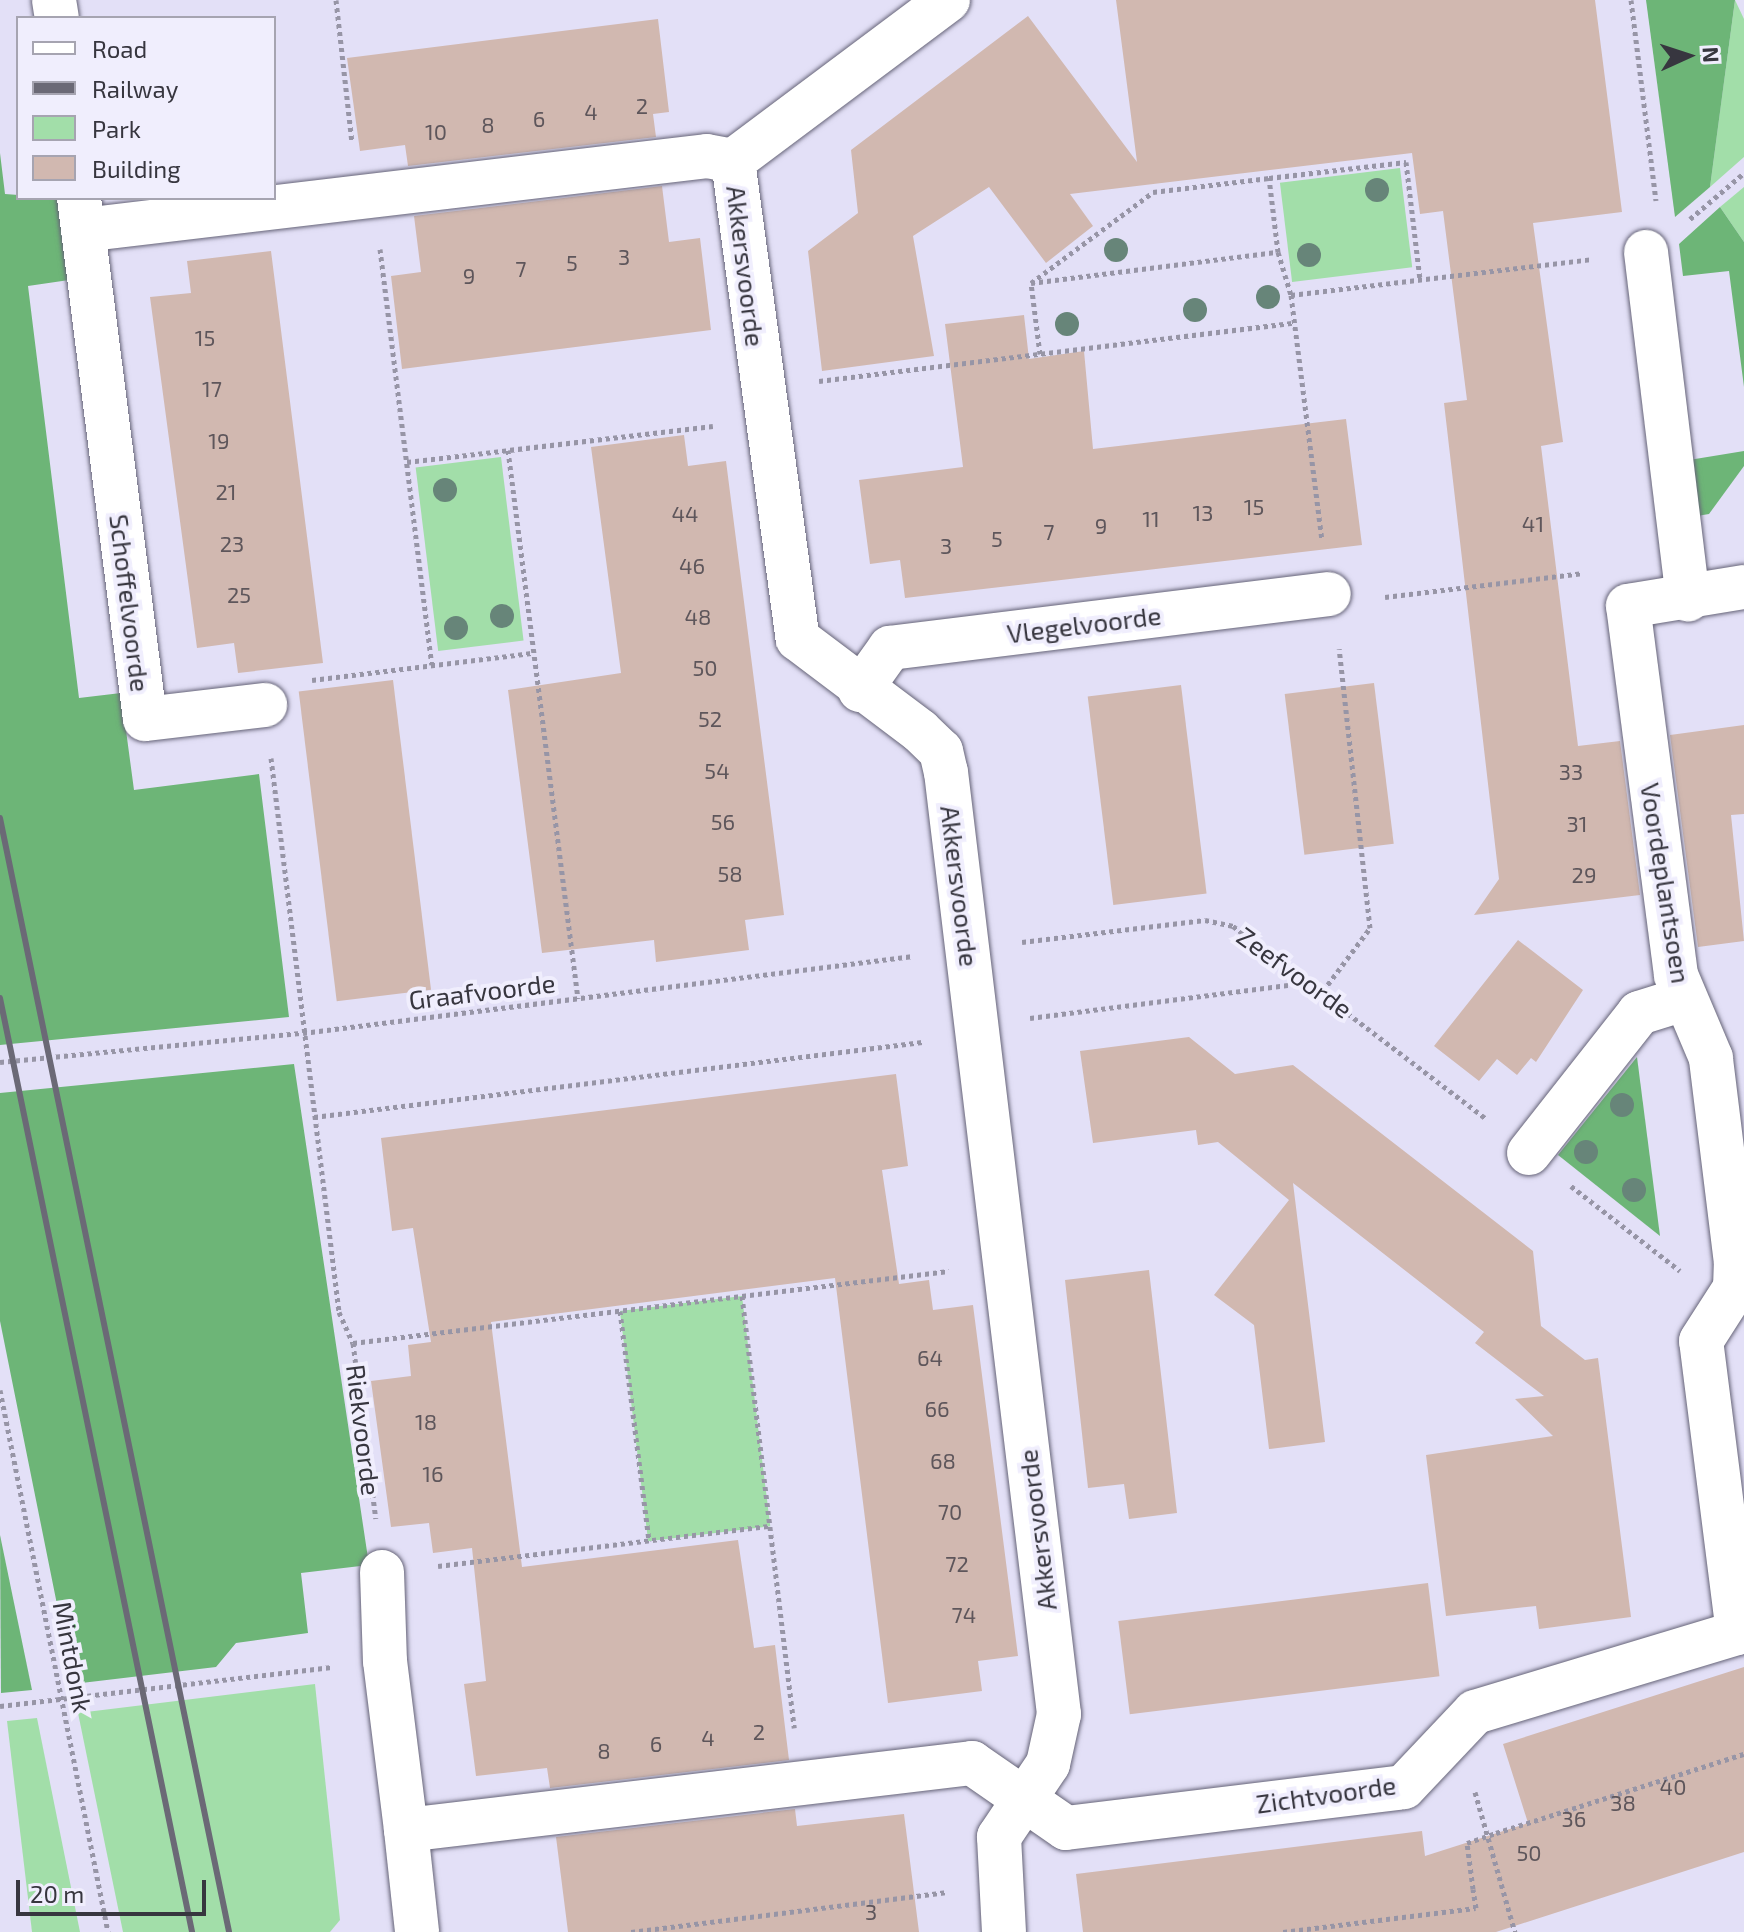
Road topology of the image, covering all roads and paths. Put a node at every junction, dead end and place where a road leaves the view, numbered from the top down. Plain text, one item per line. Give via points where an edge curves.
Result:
1 (336, 0) edge
2 (948, 0) edge
3 (1631, 0) edge
4 (733, 161) junction
5 (1744, 173) edge
6 (1269, 178) junction
7 (365, 196) junction
8 (81, 214) edge
9 (1657, 249) junction
10 (1278, 252) junction
11 (1420, 280) junction
12 (1031, 283) junction
13 (1294, 323) dead end
14 (1040, 354) junction
15 (764, 404) junction
16 (508, 450) junction
17 (407, 462) junction
18 (1744, 587) edge
19 (1329, 594) dead end
20 (1380, 598) dead end
21 (1688, 599) junction
22 (1628, 606) junction
23 (533, 653) junction
24 (432, 665) junction
25 (860, 690) junction
26 (265, 705) junction
27 (968, 949) junction
28 (1311, 982) junction
29 (578, 999) junction
30 (1684, 999) junction
31 (979, 1030) junction
32 (303, 1033) junction
33 (0, 1062) edge
34 (1730, 1099) edge
35 (314, 1117) junction
36 (1529, 1153) junction
37 (1006, 1264) junction
38 (742, 1296) junction
39 (1722, 1304) junction
40 (620, 1311) junction
41 (353, 1343) junction
42 (0, 1390) edge
43 (770, 1526) junction
44 (649, 1541) junction
45 (382, 1572) junction
46 (1741, 1632) edge
47 (385, 1661) junction
48 (61, 1699) junction
49 (0, 1706) edge
50 (1457, 1730) junction
51 (1744, 1754) edge
52 (800, 1783) junction
53 (1021, 1798) junction
54 (406, 1830) junction
55 (949, 1906) dead end
56 (108, 1932) edge
57 (417, 1932) edge
58 (631, 1932) edge
59 (1004, 1932) edge
60 (1283, 1932) edge
61 (1515, 1932) edge

1 - 7 path
2 - 4 street, Akkersvoorde
3 - 9 path
4 - 7 street, Schoffelvoorde via 707,156
4 - 15 street, Akkersvoorde
5 - 9 path
6 - 10 path
6 - 11 path via 1406,162
6 - 12 path via 1153,192
7 - 8 street, Schoffelvoorde
7 - 17 path
8 - 26 street, Schoffelvoorde via 145,719
9 - 11 path
9 - 21 street
10 - 11 path via 1291,295
10 - 12 path
12 - 14 path
13 - 14 path
14 - 15 path
15 - 16 path
15 - 25 street, Akkersvoorde via 798,639
16 - 17 path
16 - 23 path
17 - 24 path
18 - 21 street
19 - 25 street, Vlegelvoorde via 890,648
20 - 22 path via 1584,573 1606,578
21 - 22 street
22 - 30 street, Voordeplantsoen
23 - 24 path
23 - 29 path
24 - 26 path via 263,686
25 - 27 street, Akkersvoorde via 941,751
26 - 32 path
27 - 28 path, Zeefvoorde via 1220,922
27 - 29 path, Graafvoorde
27 - 31 street, Akkersvoorde
28 - 31 path
28 - 36 path, Zeefvoorde
29 - 32 path, Graafvoorde
30 - 34 street, Voordeplantsoen
30 - 36 street via 1639,1013
31 - 35 path
31 - 37 street, Akkersvoorde
32 - 33 path, Graafvoorde
32 - 35 path, Riekvoorde
34 - 39 street, Voordeplantsoen via 1736,1263 1735,1288
35 - 41 path, Riekvoorde via 339,1312
36 - 39 path, Zeefvoorde
37 - 38 path
37 - 53 street, Akkersvoorde via 1059,1714 1048,1764
38 - 40 path
38 - 43 path
39 - 46 street, Voordeplantsoen via 1705,1326 1702,1351
40 - 41 path
40 - 44 path
41 - 45 path, Riekvoorde
42 - 48 path, Mintdonk
43 - 44 path
43 - 52 path
44 - 45 path
45 - 47 street
46 - 50 street, Zichtvoorde via 1475,1712
47 - 48 path
47 - 54 street
48 - 49 path
48 - 56 path, Mintdonk
50 - 53 street, Zichtvoorde via 1404,1787 1066,1828
50 - 61 path
51 - 60 path, bridge via 1467,1843 1476,1908
52 - 53 street via 972,1763
52 - 54 street
53 - 59 street, Akkersvoorde via 999,1837
54 - 57 street
55 - 58 path via 948,1892

